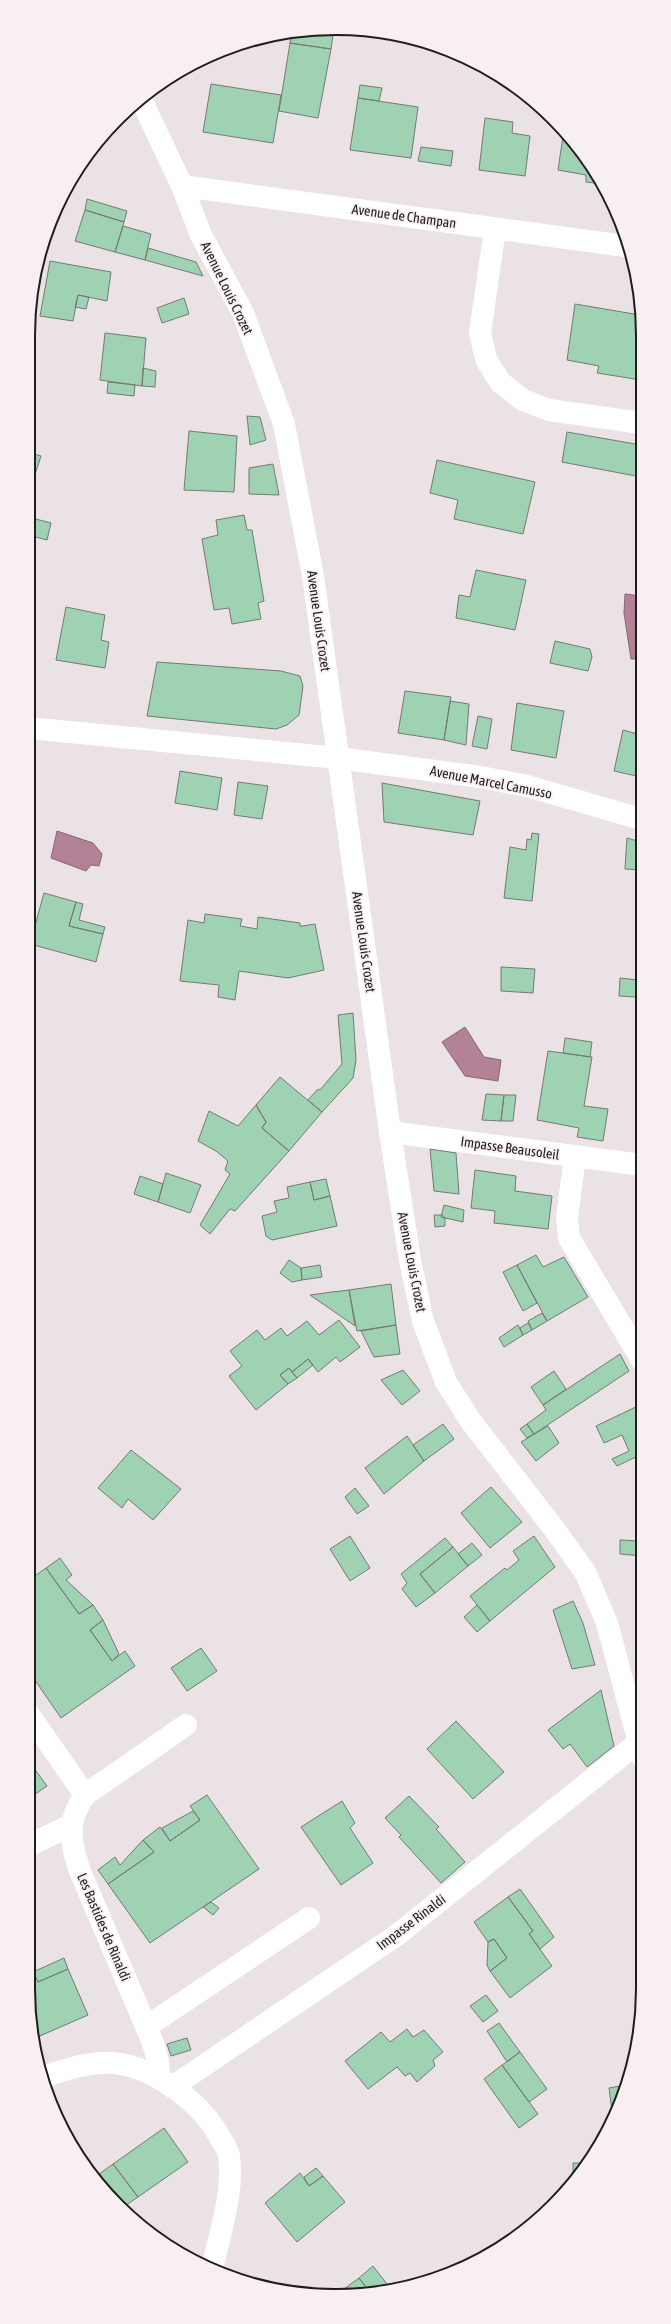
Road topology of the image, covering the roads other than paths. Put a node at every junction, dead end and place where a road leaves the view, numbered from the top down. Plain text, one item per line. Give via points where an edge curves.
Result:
1 (144, 105) edge
2 (182, 186) junction
3 (495, 229) junction
4 (622, 246) edge
5 (636, 422) edge
6 (35, 729) edge
7 (338, 758) junction
8 (636, 818) edge
9 (390, 1132) junction
10 (575, 1157) junction
11 (636, 1164) edge
12 (636, 1350) edge
13 (35, 1723) edge
14 (186, 1724) dead end
15 (636, 1732) edge
16 (636, 1754) edge
17 (85, 1796) junction
18 (71, 1825) junction
19 (35, 1843) edge
20 (309, 1918) dead end
21 (146, 2027) junction
22 (48, 2075) edge
23 (166, 2083) junction
24 (213, 2263) edge

1 - 2 street, Avenue Louis Crozet
2 - 3 street, Avenue de Champan
2 - 7 street, Avenue Louis Crozet via 201,235 243,313 284,424 313,576
3 - 4 street, Avenue de Champan
3 - 5 street via 480,333 486,359 500,382 523,400 549,410
6 - 7 street, Avenue Marcel Camusso
7 - 8 street, Avenue Marcel Camusso via 481,777 527,786
7 - 9 street, Avenue Louis Crozet
9 - 10 street, Impasse Beausoleil
9 - 15 street, Avenue Louis Crozet via 410,1260 423,1321 446,1382 470,1420 585,1572 606,1623
10 - 11 street
10 - 12 street, Impasse Beausoleil via 567,1218 569,1238
13 - 17 street
14 - 17 street, Les Bastides de Rinaldi
16 - 23 street, Impasse Rinaldi via 397,1935
17 - 18 street, Les Bastides de Rinaldi via 76,1808
18 - 19 street
18 - 21 street, Les Bastides de Rinaldi via 72,1846 80,1869
20 - 21 street
21 - 23 street, Les Bastides de Rinaldi
22 - 23 street via 79,2066 103,2063 129,2067
23 - 24 street via 188,2098 213,2124 228,2154 231,2182

